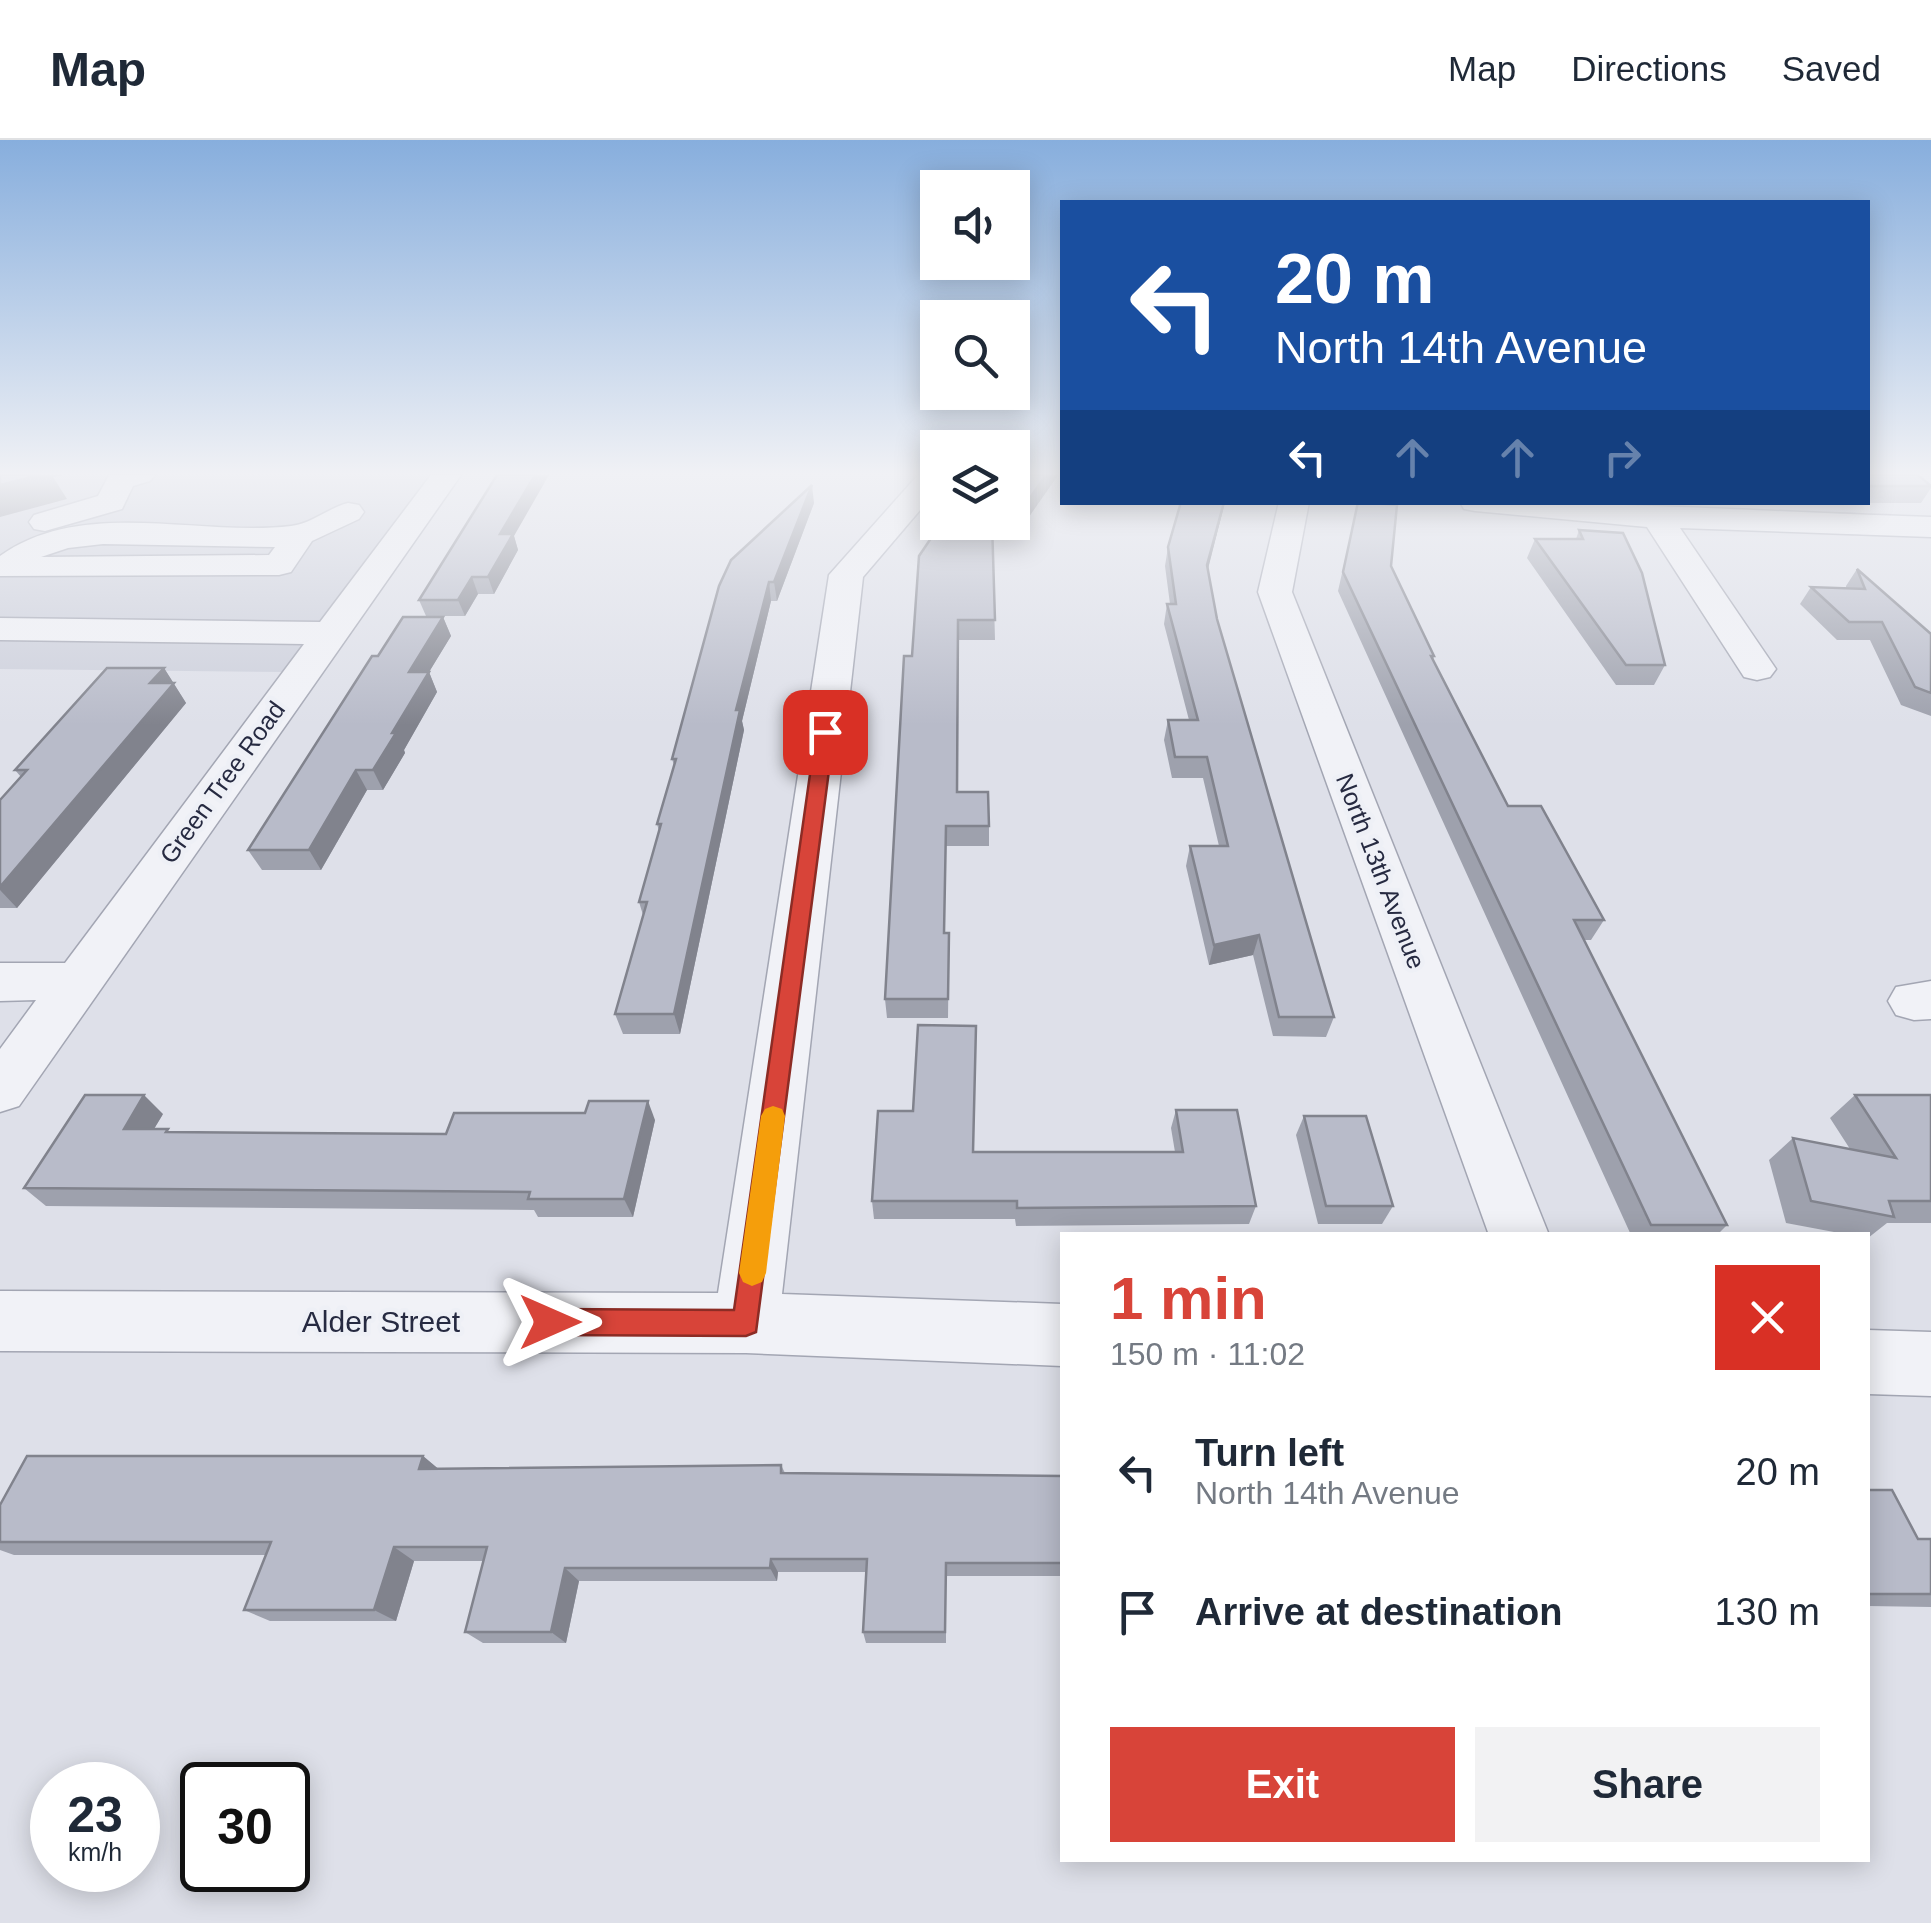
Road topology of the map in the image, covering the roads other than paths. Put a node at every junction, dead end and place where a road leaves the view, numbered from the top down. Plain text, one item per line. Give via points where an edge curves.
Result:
1 (385, 558) edge
2 (861, 558) edge
3 (1282, 558) edge
4 (1684, 558) edge
5 (0, 629) edge
6 (330, 634) junction
7 (1757, 669) dead end
8 (76, 981) junction
9 (0, 982) edge
10 (0, 1090) edge
11 (1518, 1232) edge
12 (0, 1321) edge
13 (746, 1323) junction
14 (1060, 1335) edge
15 (1870, 1362) edge
16 (1931, 1364) edge

1 - 6 street, Green Tree Road
2 - 13 street via 846,575
3 - 11 street, North 13th Avenue via 1275,592
4 - 7 street
5 - 6 street
6 - 8 street, Green Tree Road
8 - 9 street
8 - 10 street, Green Tree Road
12 - 13 street, Alder Street
13 - 14 street, Alder Street
15 - 16 street

